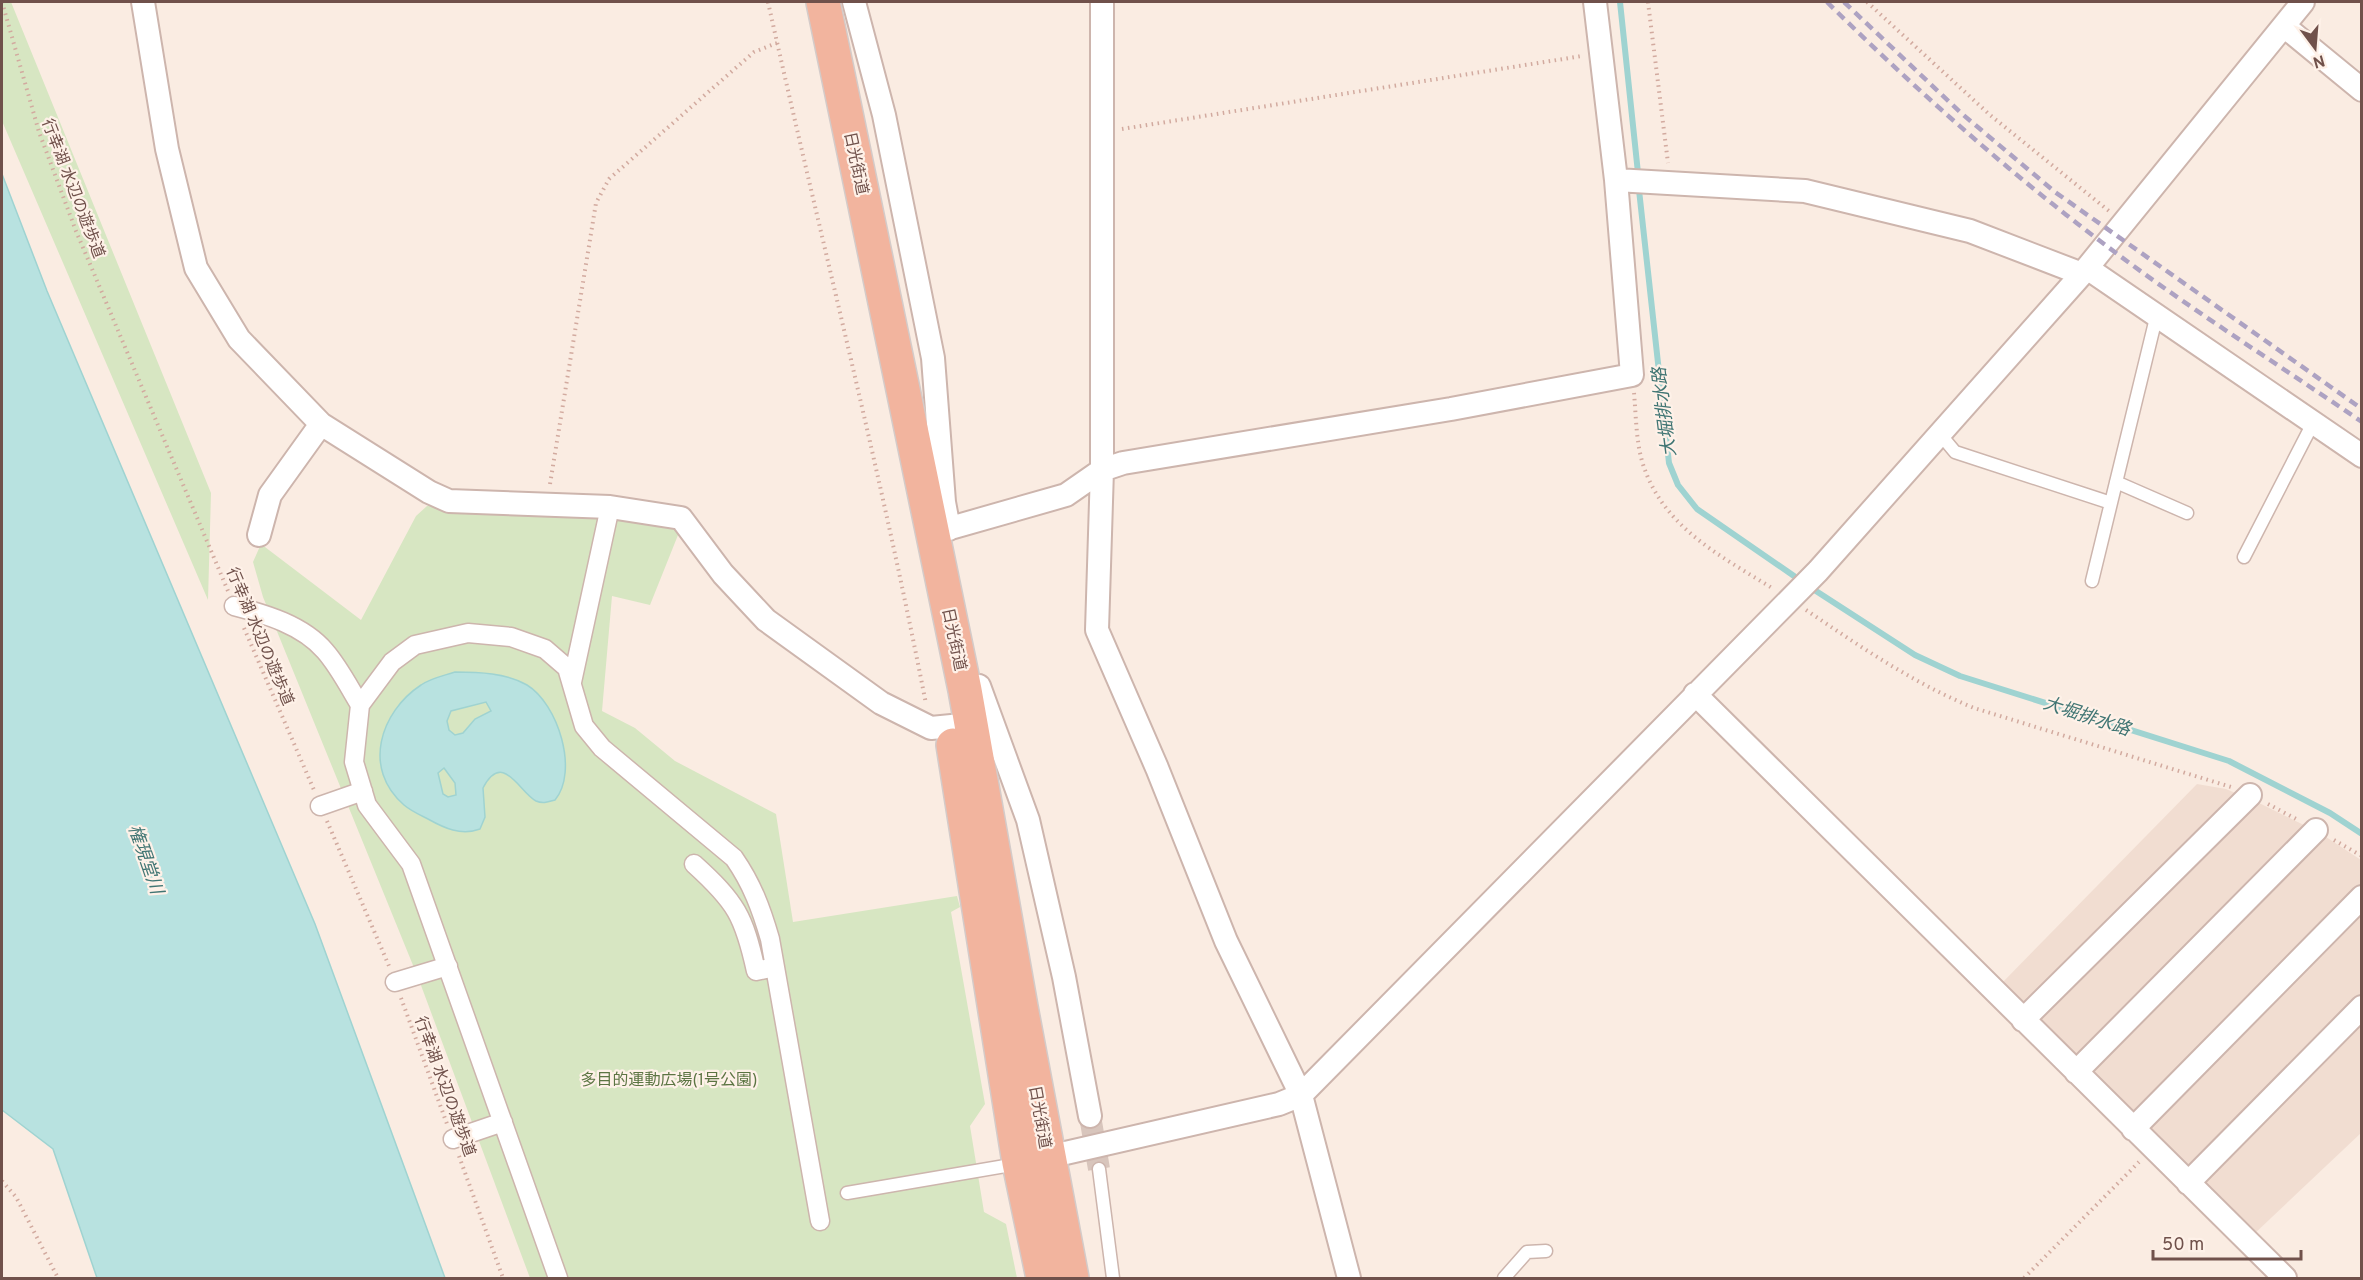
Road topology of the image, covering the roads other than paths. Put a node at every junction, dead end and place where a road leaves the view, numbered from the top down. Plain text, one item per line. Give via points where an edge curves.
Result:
1 (143, 2) edge
2 (802, 2) edge
3 (823, 2) edge
4 (854, 2) edge
5 (1102, 2) edge
6 (1595, 2) edge
7 (2303, 2) edge
8 (2284, 26) junction
9 (2361, 90) edge
10 (1616, 180) junction
11 (2085, 271) junction
12 (2156, 318) junction
13 (2313, 423) junction
14 (321, 424) junction
15 (1940, 434) junction
16 (2361, 456) edge
17 (1102, 470) junction
18 (2116, 482) junction
19 (2111, 503) junction
20 (610, 507) junction
21 (2187, 513) dead end
22 (941, 531) junction
23 (260, 535) dead end
24 (2244, 557) dead end
25 (2092, 581) dead end
26 (234, 606) road end
27 (572, 682) junction
28 (965, 690) junction
29 (1695, 694) junction
30 (360, 705) junction
31 (951, 726) junction
32 (363, 791) junction
33 (2250, 795) road end
34 (320, 806) road end
35 (2316, 830) road end
36 (694, 864) dead end
37 (2361, 897) edge
38 (448, 966) junction
39 (775, 967) junction
40 (395, 982) road end
41 (2361, 1007) edge
42 (2024, 1020) junction
43 (2076, 1072) junction
44 (1301, 1095) junction
45 (1090, 1116) tunnel mouth
46 (503, 1122) junction
47 (2133, 1129) junction
48 (453, 1139) road end
49 (1034, 1160) junction
50 (1099, 1169) tunnel mouth
51 (2188, 1183) junction
52 (847, 1193) dead end
53 (820, 1221) dead end
54 (1546, 1251) dead end
55 (558, 1278) edge
56 (1043, 1278) edge
57 (1072, 1278) edge
58 (1113, 1278) edge
59 (1349, 1278) edge
60 (1504, 1278) edge
61 (2285, 1278) edge

1 - 14 street via 167,149 196,267 239,339
2 - 31 highway, 日光街道 via 872,322
3 - 22 highway, 日光街道
4 - 22 street via 884,115 933,358 944,502
5 - 17 street
6 - 10 street
7 - 8 street
8 - 9 street
8 - 11 street
10 - 11 street via 1805,191 1970,231
10 - 17 street via 1632,375 1145,459
11 - 12 street
11 - 15 street
12 - 13 street
12 - 18 lane
13 - 16 street
13 - 24 lane
14 - 20 street via 449,501
14 - 23 street via 270,495
15 - 19 lane via 1955,452
15 - 29 street via 1818,571
17 - 22 street via 1065,495
17 - 44 street via 1096,630 1157,768 1226,941
18 - 19 lane
18 - 21 lane
19 - 25 lane
20 - 27 street
20 - 31 street via 681,518 723,574 766,620 881,703
22 - 28 highway, 日光街道
26 - 30 street via 273,617 306,635 324,650
27 - 30 street via 567,668 545,649 511,637 468,633 415,645 392,662
27 - 39 street via 584,726 602,748 734,858 760,902
28 - 31 highway, 日光街道
28 - 45 street via 979,686 1028,820 1064,977
29 - 42 street
29 - 44 street
30 - 32 street via 354,762
31 - 49 highway, 日光街道
32 - 34 street
32 - 38 street via 367,805 411,864 425,912
33 - 42 street
35 - 43 street
36 - 39 street via 726,892 747,930 756,971
37 - 47 street
38 - 40 street
38 - 46 street
39 - 53 street
41 - 51 street
42 - 43 street
43 - 47 street
44 - 49 street via 1279,1104
44 - 59 street
46 - 48 street
46 - 55 street
47 - 51 street
49 - 52 lane
49 - 56 highway, 日光街道
49 - 57 highway, 日光街道
50 - 58 lane
51 - 61 street
54 - 60 lane via 1527,1252

